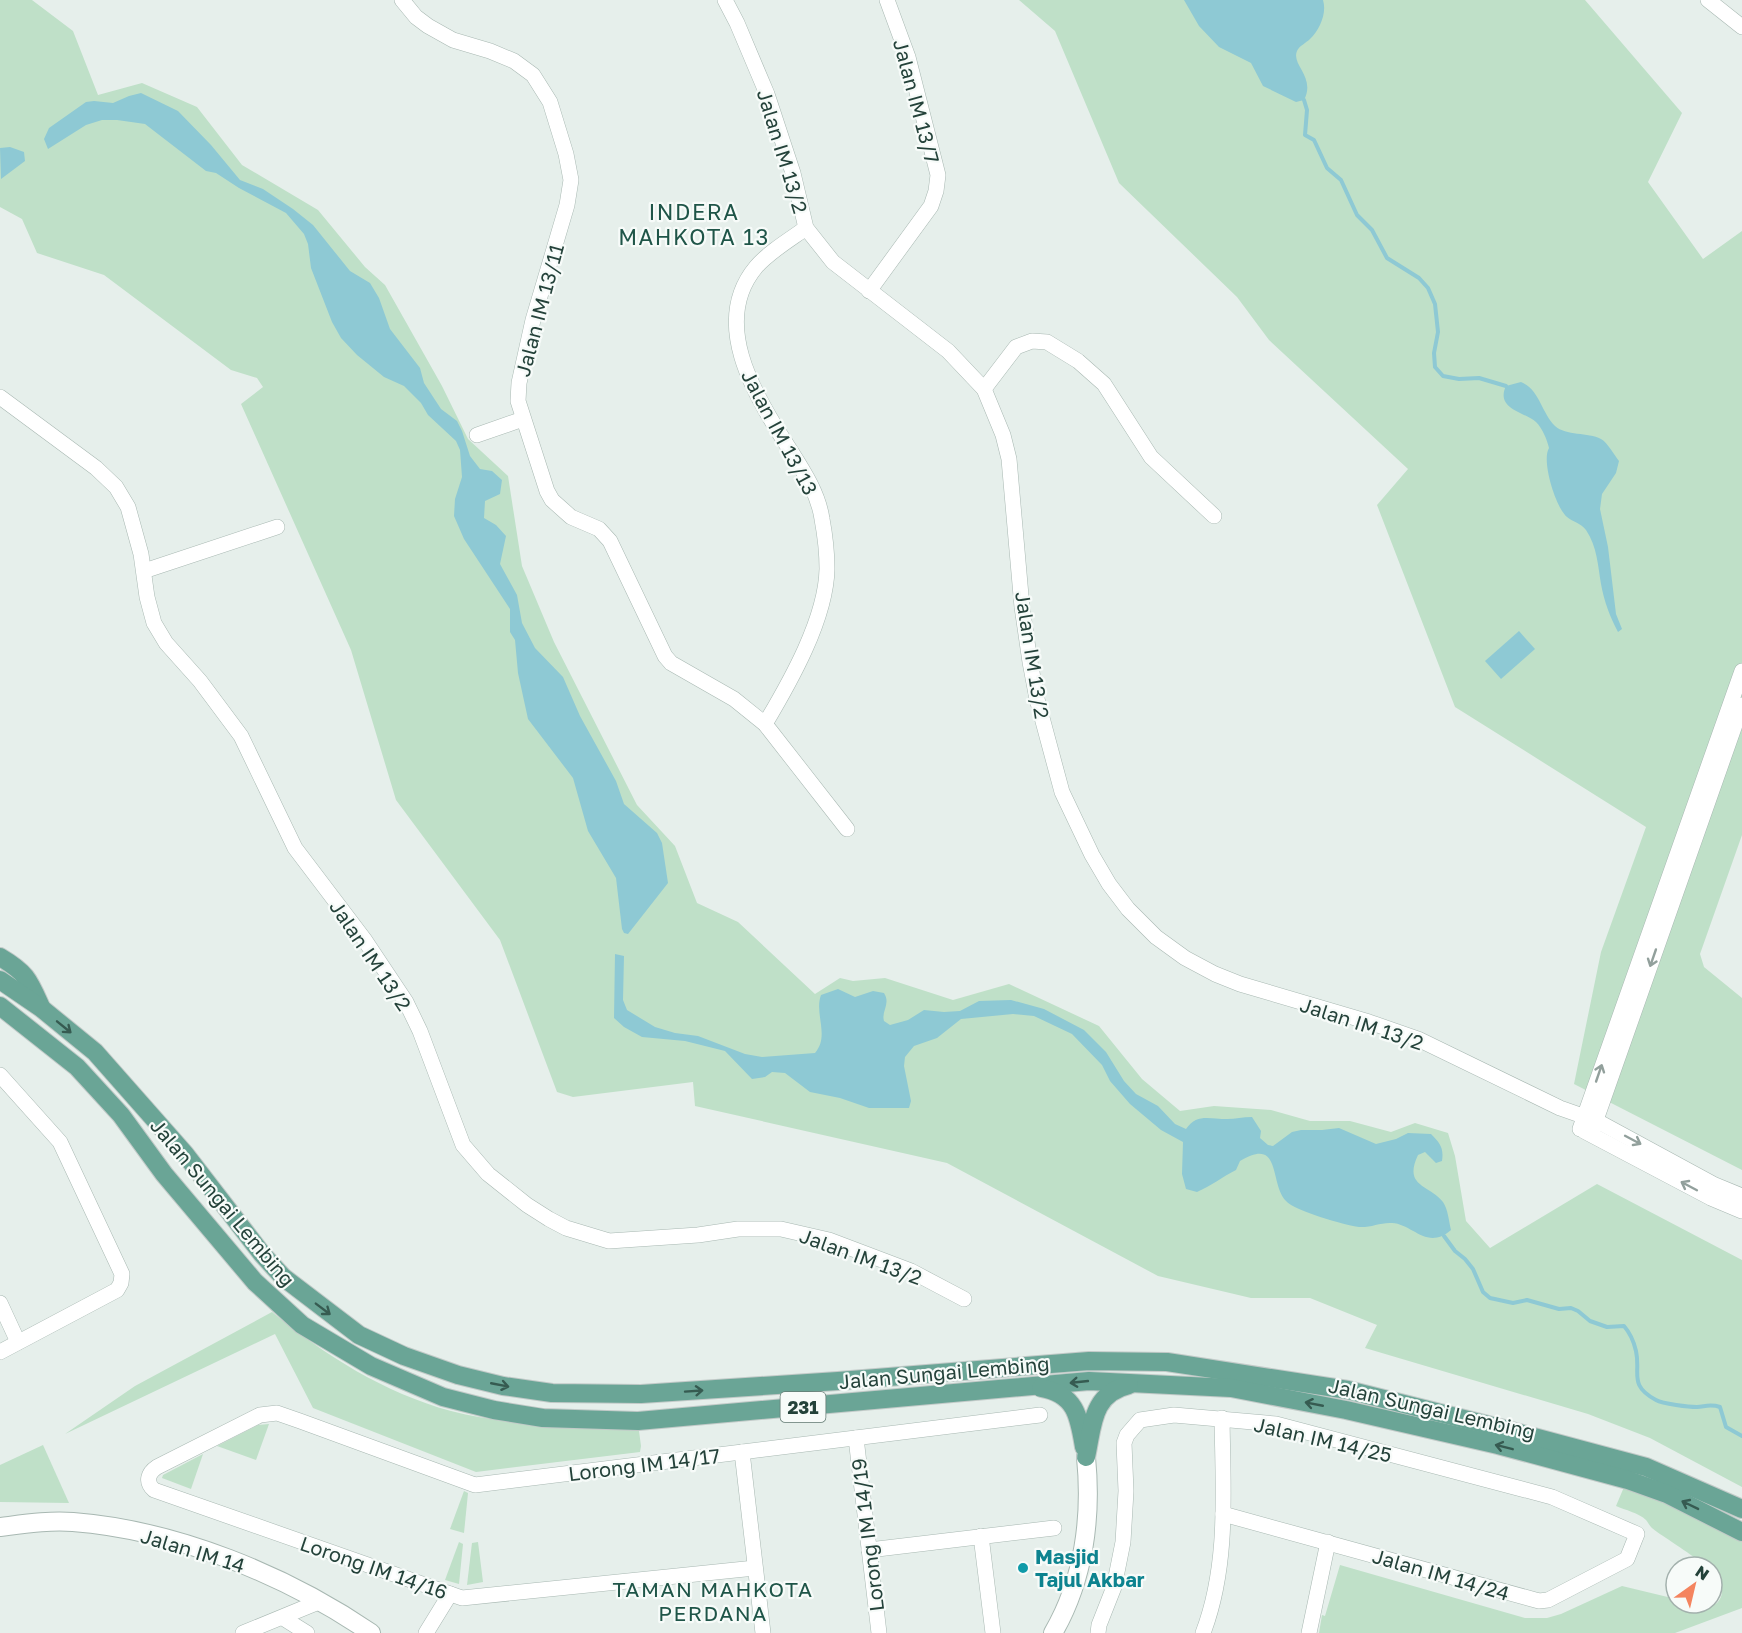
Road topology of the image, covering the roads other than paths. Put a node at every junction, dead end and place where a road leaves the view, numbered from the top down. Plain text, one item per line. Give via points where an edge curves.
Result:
1 (402, 0) edge
2 (725, 0) edge
3 (887, 0) edge
4 (1708, 0) edge
5 (1742, 27) edge
6 (806, 228) junction
7 (869, 291) junction
8 (984, 389) junction
9 (0, 397) edge
10 (523, 419) junction
11 (477, 435) dead end
12 (1214, 516) dead end
13 (277, 527) dead end
14 (144, 571) junction
15 (1742, 671) edge
16 (1742, 705) edge
17 (765, 724) junction
18 (1703, 797) junction
19 (847, 829) dead end
20 (0, 957) edge
21 (0, 980) edge
22 (3, 1008) edge
23 (41, 1008) junction
24 (0, 1075) edge
25 (1588, 1125) junction
26 (1742, 1196) edge
27 (1742, 1210) edge
28 (964, 1299) dead end
29 (0, 1303) edge
30 (18, 1342) junction
31 (0, 1352) edge
32 (1140, 1383) junction
33 (1033, 1387) junction
34 (1040, 1415) dead end
35 (1222, 1418) junction
36 (856, 1438) junction
37 (742, 1452) junction
38 (1086, 1457) junction
39 (148, 1481) joint
40 (1742, 1509) edge
41 (1223, 1514) junction
42 (0, 1527) edge
43 (1054, 1527) dead end
44 (1742, 1532) edge
45 (1637, 1534) joint
46 (981, 1536) junction
47 (1328, 1542) junction
48 (869, 1550) junction
49 (755, 1568) junction
50 (450, 1594) junction
51 (321, 1601) junction
52 (283, 1618) junction
53 (1099, 1629) edge
54 (243, 1633) edge
55 (307, 1633) edge
56 (371, 1633) edge
57 (426, 1633) edge
58 (763, 1633) edge
59 (879, 1633) edge
60 (993, 1633) edge
61 (1053, 1633) edge
62 (1203, 1633) edge
63 (1309, 1633) edge

1 - 10 street, Jalan IM 13/11 via 416,17 436,31 514,61 533,75 550,102 566,154 571,180 567,205 519,382 518,401
2 - 6 street, Jalan IM 13/2 via 767,94
3 - 7 street, Jalan IM 13/7 via 908,57 938,175 931,206
4 - 5 street
6 - 7 street, Jalan IM 13/2 via 833,262
6 - 17 street, Jalan IM 13/13 via 757,265 748,278 736,316 745,369 814,494 822,517 827,570 807,646
7 - 8 street, Jalan IM 13/2 via 948,351
8 - 12 street via 1016,347 1032,341 1047,342 1078,360 1104,384 1151,457
8 - 25 street, Jalan IM 13/2 via 1009,459 1022,607 1036,699 1062,792 1074,820 1109,884 1128,909 1156,937 1215,974 1418,1039
9 - 14 street, Jalan IM 13/2 via 88,462 116,488 128,507
10 - 11 street
10 - 17 street, Jalan IM 13/11 via 552,500 572,517 599,529 610,541 665,656 678,669 734,699
13 - 14 street
14 - 28 street, Jalan IM 13/2 via 154,623 241,736 295,848 395,983 420,1031 463,1145 488,1174 549,1219 609,1240 781,1229 829,1240 911,1271
15 - 18 street
16 - 18 street
17 - 19 street, Jalan IM 13/11
18 - 25 street
20 - 23 main road via 22,971
21 - 23 main road, Jalan Sungai Lembing / 231
22 - 33 main road, Jalan Sungai Lembing / 231 via 77,1067 121,1115 164,1174 255,1282 303,1325 371,1366 443,1397 543,1418 638,1421
23 -> 40 main road, Jalan Sungai Lembing / 231 via 95,1052 185,1154 283,1277 359,1335 458,1376 552,1393 641,1394 1089,1361 1167,1362 1348,1390 1504,1428 1646,1467
24 - 30 street via 60,1142 122,1274 117,1290
25 -> 26 street, Jalan IM 13/2
27 -> 25 street, Jalan IM 13/2 via 1711,1198
29 - 30 street
30 - 31 street
32 -> 33 main road, Jalan Sungai Lembing / 231 via 1089,1381
32 - 38 main road via 1114,1390 1100,1402
44 -> 32 main road, Jalan Sungai Lembing / 231 via 1667,1494 1628,1480 1498,1445 1231,1388
33 - 38 main road via 1050,1390 1074,1406
34 - 36 street, Lorong IM 14/17
35 - 41 street
35 - 45 street, Jalan IM 14/25 via 1276,1424 1552,1497
35 - 53 street, Jalan IM 14/25 via 1174,1415 1140,1420 1127,1435 1123,1542 1114,1587
36 - 37 street, Lorong IM 14/17
36 - 48 street, Lorong IM 14/19
37 - 39 street, Lorong IM 14/17 via 475,1485 272,1413 260,1415 157,1467
37 - 49 street
38 - 61 street via 1084,1543 1073,1589
39 - 50 street, Lorong IM 14/16 via 154,1490
41 - 47 street, Jalan IM 14/24
41 - 62 street via 1218,1576
42 - 51 street, Jalan IM 14 via 72,1522 137,1532 204,1550 265,1573
43 - 46 street
45 - 47 street, Jalan IM 14/24 via 1627,1559 1542,1601
46 - 48 street
46 - 60 street
47 - 63 street
48 - 59 street, Lorong IM 14/19
49 - 50 street, Lorong IM 14/16 via 462,1598
49 - 58 street
50 - 57 street
51 - 52 street
51 - 56 street, Jalan IM 14
52 - 54 street
52 - 55 street

